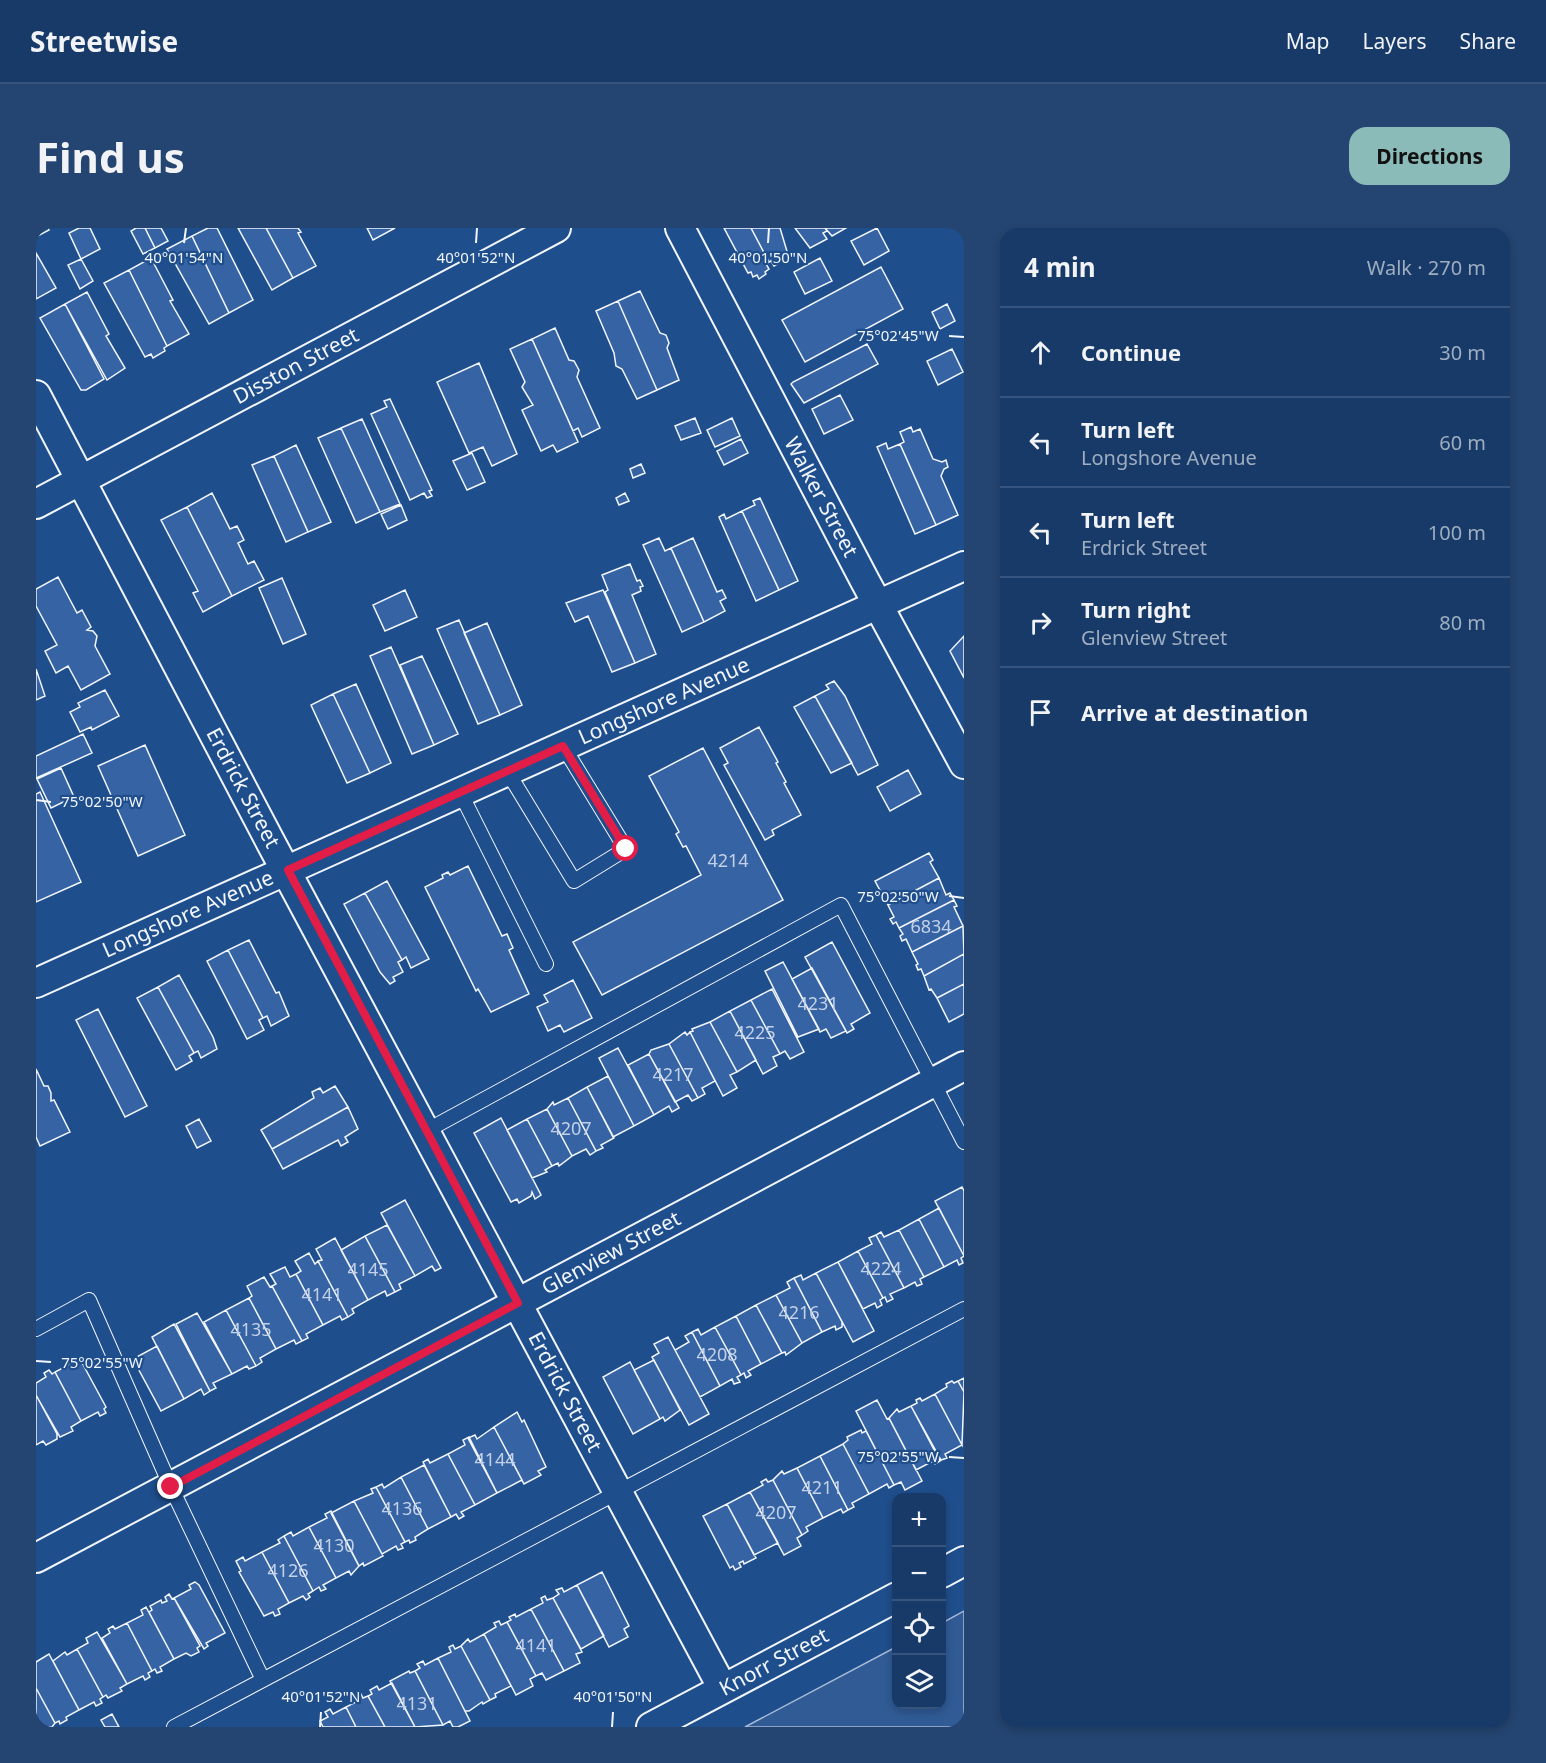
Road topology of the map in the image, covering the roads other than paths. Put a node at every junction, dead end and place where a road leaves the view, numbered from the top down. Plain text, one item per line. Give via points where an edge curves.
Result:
1 (556, 228) edge
2 (681, 228) edge
3 (36, 394) edge
4 (81, 480) junction
5 (36, 504) edge
6 (964, 566) edge
7 (879, 604) junction
8 (563, 746) junction
9 (964, 764) edge
10 (507, 771) junction
11 (460, 792) junction
12 (288, 870) junction
13 (546, 964) dead end
14 (36, 983) edge
15 (964, 1066) edge
16 (933, 1083) junction
17 (426, 1131) junction
18 (964, 1142) edge
19 (518, 1303) junction
20 (964, 1309) edge
21 (36, 1329) edge
22 (171, 1487) junction
23 (619, 1493) junction
24 (36, 1558) edge
25 (964, 1561) edge
26 (946, 1571) edge
27 (892, 1600) edge
28 (263, 1680) junction
29 (723, 1689) junction
30 (174, 1727) edge
31 (651, 1727) edge

1 - 4 street, Disston Street
2 - 7 street, Walker Street
3 - 4 street, Erdrick Street
4 - 5 street, Disston Street
4 - 12 street, Erdrick Street
6 - 7 street, Longshore Avenue
7 - 8 street, Longshore Avenue
7 - 9 street, Walker Street
8 - 10 street, Longshore Avenue
8 - 10 lane via 626,849 574,881
10 - 11 street, Longshore Avenue
11 - 12 street, Longshore Avenue
11 - 13 lane
12 - 14 street, Longshore Avenue
12 - 17 street, Erdrick Street
15 - 16 street, Glenview Street
16 - 17 lane via 841,905
16 - 18 lane
16 - 19 street, Glenview Street
17 - 19 street, Erdrick Street
19 - 22 street, Glenview Street
19 - 23 street, Erdrick Street
20 - 23 lane
21 - 22 lane via 89,1300
22 - 24 street, Glenview Street
22 - 28 lane
23 - 28 lane
23 - 29 street, Erdrick Street
25 - 26 street
27 - 29 street, Knorr Street
28 - 30 lane
29 - 31 street, Knorr Street

